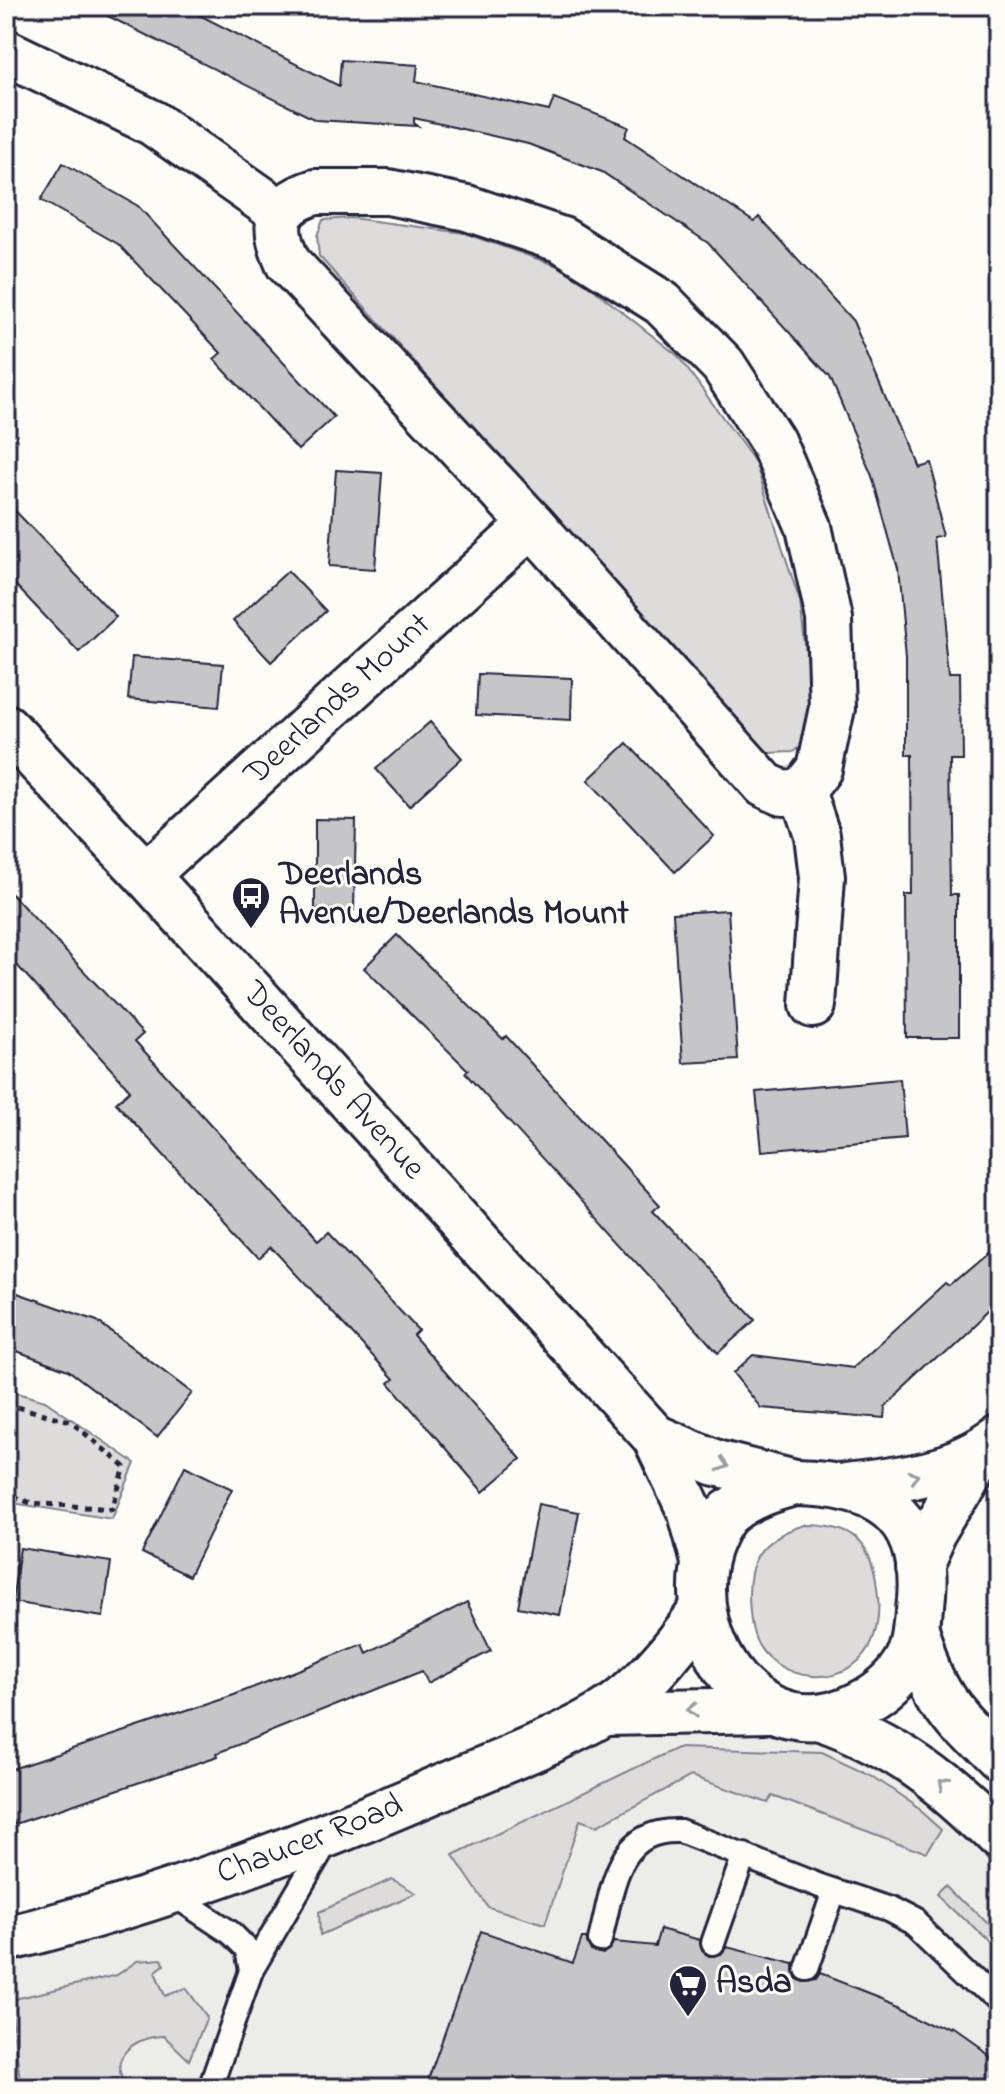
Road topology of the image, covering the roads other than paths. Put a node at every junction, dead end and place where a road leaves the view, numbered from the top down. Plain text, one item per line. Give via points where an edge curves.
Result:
1 (6, 52) edge
2 (281, 213) junction
3 (532, 524) junction
4 (6, 727) edge
5 (802, 791) junction
6 (146, 875) junction
7 (813, 1005) dead end
8 (655, 1437) junction
9 (990, 1448) edge
10 (795, 1483) junction
11 (845, 1486) junction
12 (704, 1562) junction
13 (918, 1567) junction
14 (703, 1608) junction
15 (916, 1635) junction
16 (770, 1710) junction
17 (605, 1713) junction
18 (821, 1718) junction
19 (999, 1760) edge
20 (331, 1834) junction
21 (999, 1838) edge
22 (744, 1855) junction
23 (834, 1891) junction
24 (171, 1893) junction
25 (6, 1939) edge
26 (600, 1940) dead end
27 (713, 1943) dead end
28 (807, 1969) dead end
29 (251, 1971) junction
30 (999, 2003) edge
31 (210, 2088) edge

1 - 2 street via 153,123
2 - 3 street via 276,238 288,263
2 - 5 street via 292,199 315,192 388,192 467,208 562,240 662,303 723,365 772,441 809,527 829,619 832,708 819,769
3 - 5 street via 765,785 783,793
3 - 6 street, Deerlands Mount
4 - 6 street, Deerlands Avenue
5 - 7 street via 817,835 822,877
6 - 8 street, Deerlands Avenue
8 -> 10 street, Deerlands Avenue via 716,1463
8 - 12 street, Deerlands Avenue via 691,1513
11 -> 9 street via 901,1480
9 - 13 street via 933,1534
10 - 11 street
10 - 12 street via 758,1493 727,1514
11 - 13 street via 869,1493 899,1516
12 - 14 street
13 - 15 street
14 - 16 street via 722,1665
14 - 17 street, Chaucer Road via 646,1677
15 - 18 street via 904,1668 877,1695
15 - 19 street via 931,1681 949,1710
16 -> 17 street, Chaucer Road
16 - 18 street
17 - 20 street, Chaucer Road
21 -> 18 street via 922,1767 860,1731
20 - 24 street, Chaucer Road
20 - 29 lane
22 - 23 lane
22 - 26 lane via 680,1831 657,1830 631,1846 618,1871
22 - 27 lane
23 - 28 lane
23 - 30 lane via 916,1923
24 - 25 street, Chaucer Road
24 - 29 lane via 231,1933 247,1949
29 - 31 lane

